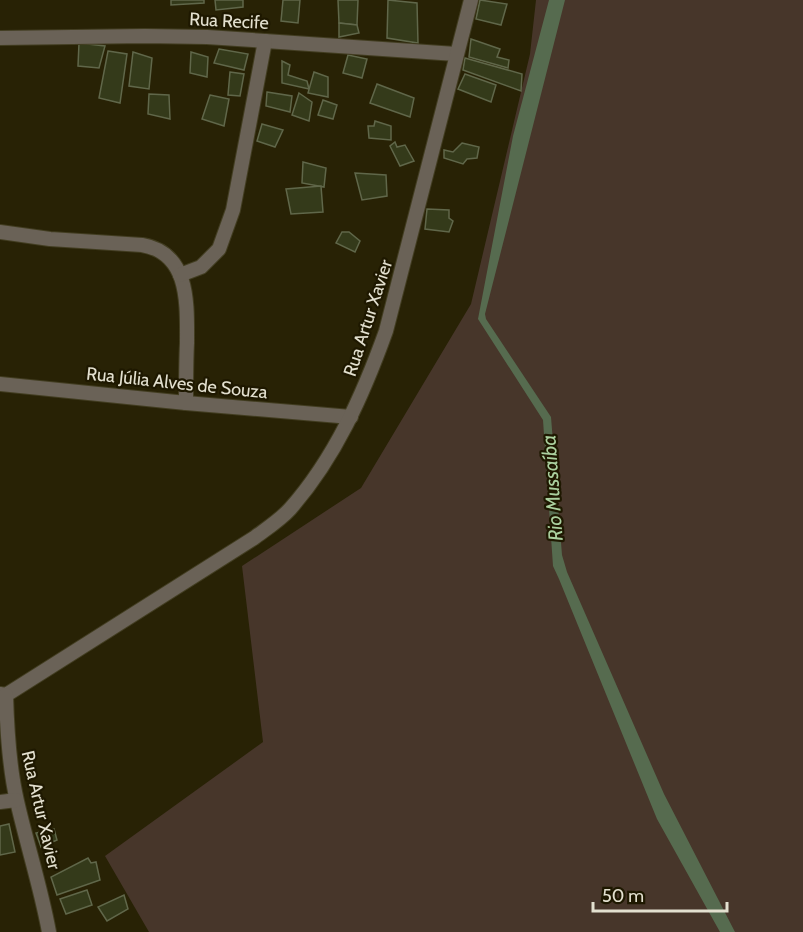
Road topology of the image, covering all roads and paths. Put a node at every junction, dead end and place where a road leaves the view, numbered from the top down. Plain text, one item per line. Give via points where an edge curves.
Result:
1 (471, 0) edge
2 (0, 38) edge
3 (265, 41) junction
4 (456, 54) junction
5 (0, 232) edge
6 (180, 274) junction
7 (0, 384) edge
8 (186, 403) junction
9 (351, 417) junction
10 (3, 695) edge
11 (16, 800) junction
12 (0, 802) edge
13 (48, 932) edge

1 - 4 street, Rua Artur Xavier
2 - 3 street, Rua Recife via 145,36
3 - 4 street, Rua Recife
3 - 6 street via 233,210 219,249 201,267
4 - 9 street, Rua Artur Xavier via 386,332
5 - 6 street via 155,247 168,256
6 - 8 street via 187,312
7 - 8 street, Rua Júlia Alves de Souza
8 - 9 street, Rua Júlia Alves de Souza
9 - 10 street, Rua Artur Xavier via 320,470 295,502 254,538
10 - 11 street, Rua Artur Xavier
11 - 12 street
11 - 13 street, Rua Artur Xavier via 41,890

